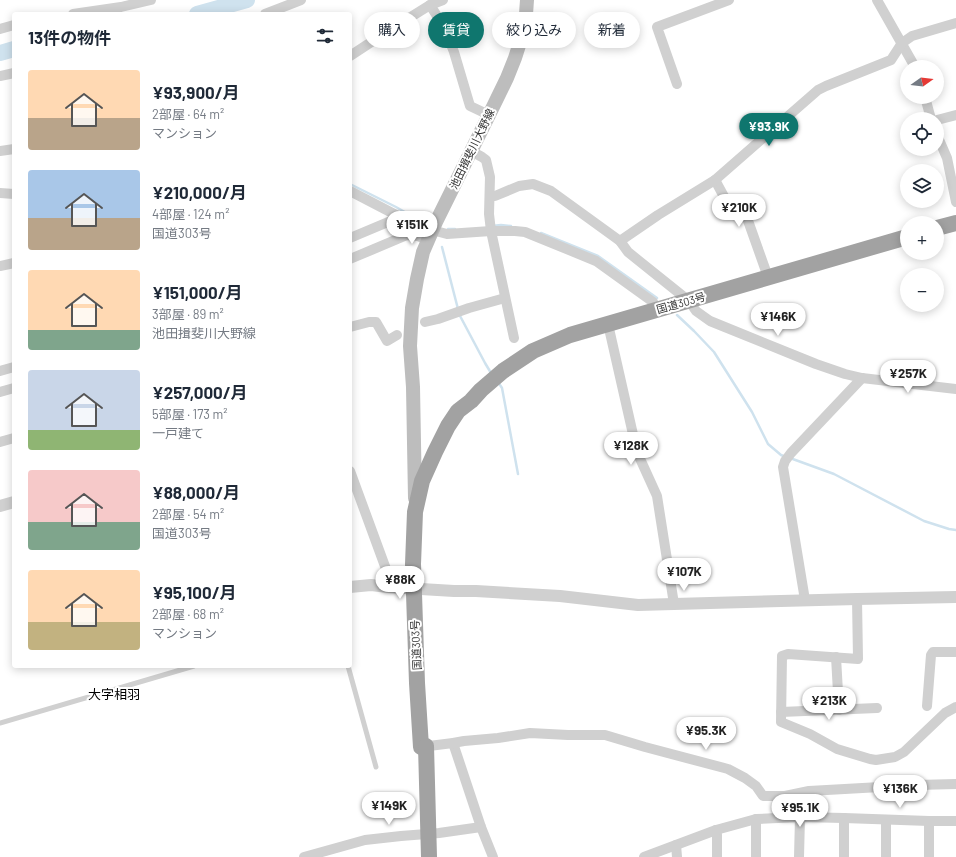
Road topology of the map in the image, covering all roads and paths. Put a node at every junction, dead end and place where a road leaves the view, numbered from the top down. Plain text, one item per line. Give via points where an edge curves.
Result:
1 (151, 0) edge
2 (301, 0) edge
3 (527, 0) edge
4 (729, 0) edge
5 (878, 0) edge
6 (436, 2) edge
7 (120, 3) edge
8 (82, 12) edge
9 (272, 12) edge
10 (956, 23) edge
11 (12, 26) edge
12 (0, 29) edge
13 (902, 44) junction
14 (352, 55) edge
15 (911, 60) edge
16 (12, 73) edge
17 (0, 76) edge
18 (677, 84) dead end
19 (489, 115) junction
20 (956, 115) edge
21 (944, 118) edge
22 (12, 149) edge
23 (0, 151) edge
24 (471, 151) junction
25 (944, 151) edge
26 (715, 180) junction
27 (0, 192) edge
28 (352, 192) edge
29 (12, 194) edge
30 (490, 196) junction
31 (956, 202) edge
32 (956, 222) edge
33 (944, 226) edge
34 (491, 231) junction
35 (430, 235) junction
36 (352, 237) edge
37 (900, 239) edge
38 (620, 241) junction
39 (352, 258) edge
40 (12, 263) edge
41 (0, 266) edge
42 (768, 277) junction
43 (505, 298) junction
44 (689, 301) junction
45 (657, 310) junction
46 (425, 322) dead end
47 (608, 324) junction
48 (352, 327) edge
49 (397, 335) dead end
50 (514, 338) dead end
51 (12, 368) edge
52 (0, 371) edge
53 (862, 378) junction
54 (12, 389) edge
55 (956, 389) edge
56 (0, 392) edge
57 (471, 401) junction
58 (12, 439) edge
59 (0, 442) edge
60 (352, 476) edge
61 (12, 503) edge
62 (0, 506) edge
63 (415, 512) junction
64 (352, 588) edge
65 (388, 588) junction
66 (417, 589) junction
67 (956, 597) edge
68 (857, 599) junction
69 (805, 600) junction
70 (674, 604) junction
71 (956, 652) edge
72 (836, 657) junction
73 (187, 668) edge
74 (349, 668) edge
75 (927, 706) dead end
76 (956, 707) edge
77 (877, 708) dead end
78 (839, 710) junction
79 (781, 712) junction
80 (0, 723) edge
81 (453, 743) junction
82 (424, 747) junction
83 (376, 767) dead end
84 (956, 784) edge
85 (800, 817) junction
86 (844, 818) junction
87 (756, 819) junction
88 (886, 820) junction
89 (929, 821) junction
90 (956, 821) edge
91 (481, 827) junction
92 (716, 830) junction
93 (676, 845) junction
94 (304, 857) edge
95 (424, 857) edge
96 (429, 857) edge
97 (493, 857) edge
98 (644, 857) edge
99 (677, 857) edge
100 (717, 857) edge
101 (756, 857) edge
102 (799, 857) edge
103 (844, 857) edge
104 (886, 857) edge
105 (929, 857) edge

1 - 7 street
2 - 9 street
3 - 19 main road, 池田揖斐川大野線 via 522,36 515,58
4 - 18 street via 657,27
5 - 13 street
6 - 14 street
6 - 19 street via 470,106
7 - 8 street
10 - 13 street via 912,36
11 - 12 street
13 - 15 street
13 - 26 street via 891,60 818,90
16 - 17 street
19 - 24 main road, 池田揖斐川大野線
20 - 21 street
22 - 23 street
24 - 30 street via 486,160 490,177
24 - 35 main road, 池田揖斐川大野線
25 - 31 street
26 - 38 street
26 - 42 street via 728,204 746,215
27 - 29 street
28 - 36 street via 400,217
30 - 34 street
30 - 38 street via 533,184 551,191
32 - 33 highway
34 - 35 street
34 - 43 street
34 - 45 street via 525,232 596,261 653,302
35 - 39 street via 407,235
35 - 63 main road, 池田揖斐川大野線 via 412,308 410,346
37 - 42 highway, 国道303号
38 - 44 street via 628,252
40 - 41 street
42 - 44 highway, 国道303号
43 - 46 street
43 - 50 street
44 - 45 highway, 国道303号
44 - 53 street via 696,311 710,321 816,364
45 - 47 highway, 国道303号
47 - 57 highway, 国道303号 via 570,335 534,351 502,371
47 - 70 street via 637,452 658,496
48 - 49 street via 376,322 387,341
51 - 52 street
53 - 55 street
53 - 69 street via 794,449 783,467
54 - 56 street
57 - 63 highway, 国道303号 via 458,412 448,426 422,481
57 - 66 highway, 国道303号 via 441,452 430,484 423,513 421,564
58 - 59 street
60 - 65 street via 386,569
61 - 62 street
63 - 66 highway, 国道303号 via 413,564
64 - 65 street via 371,585
65 - 66 street
66 - 70 street via 560,596 638,604
66 - 82 highway, 国道303号 via 426,682
67 - 68 street
68 - 69 street
68 - 72 street via 858,659
69 - 70 street
71 - 75 street via 932,652
72 - 78 street
72 - 79 street via 788,654 782,656
73 - 80 lane
74 - 83 lane
76 - 79 street via 945,713 904,752 895,757 876,760 837,749 780,722
77 - 78 street
78 - 79 street
81 - 82 street
81 - 84 street via 530,733 605,735 728,769 756,786 763,796 785,796 809,791
81 - 91 street
82 - 95 highway, 国道303号
82 - 96 highway, 国道303号, bridge
85 - 86 street
85 - 87 street
85 - 102 street
86 - 88 street
86 - 103 street
87 - 92 street
87 - 101 street
88 - 89 street
88 - 104 street
89 - 90 street
89 - 105 street
91 - 94 street via 438,834 364,840
91 - 97 street
92 - 93 street
92 - 100 street
93 - 98 street
93 - 99 street

